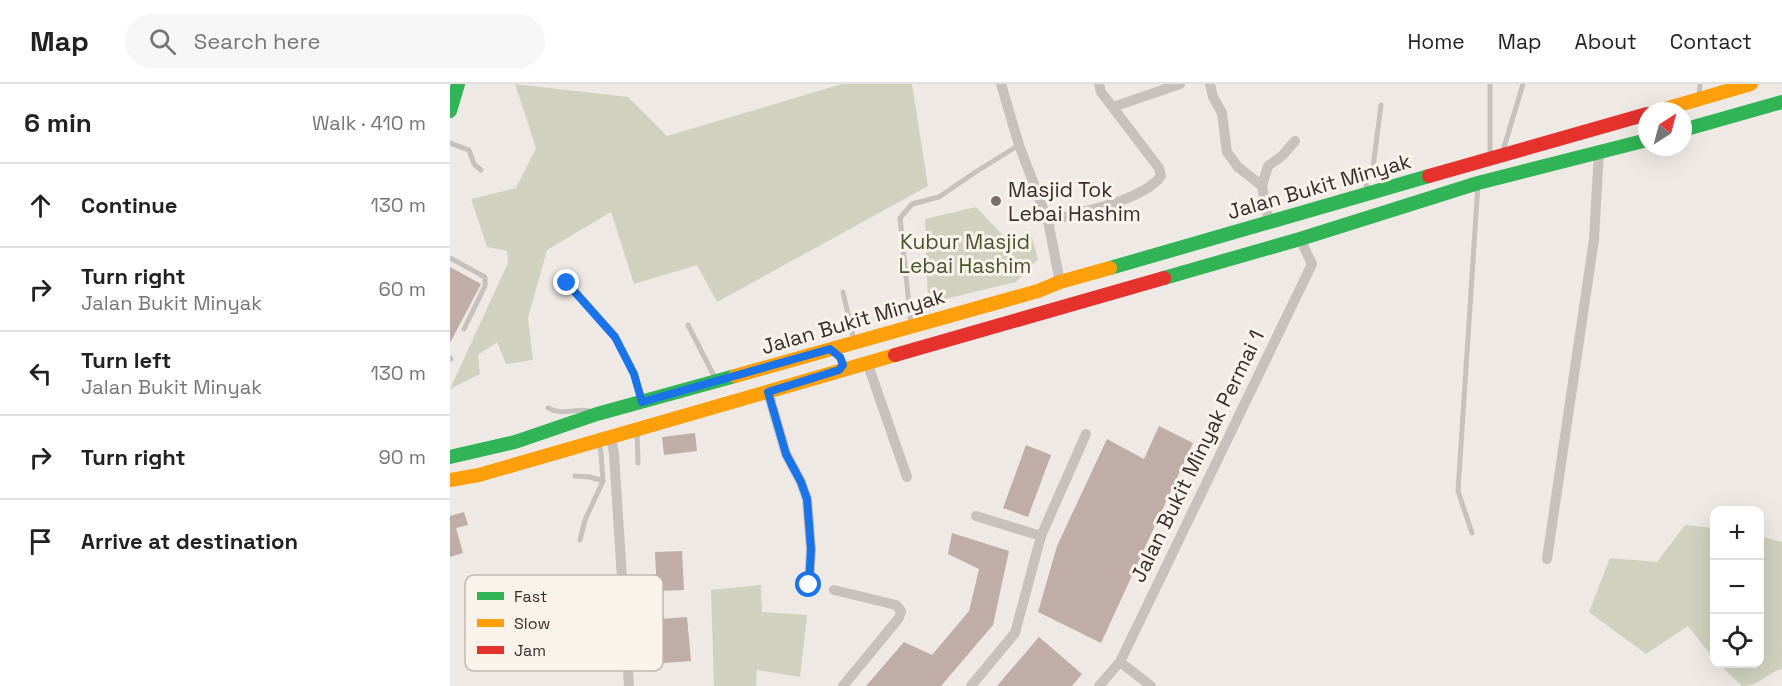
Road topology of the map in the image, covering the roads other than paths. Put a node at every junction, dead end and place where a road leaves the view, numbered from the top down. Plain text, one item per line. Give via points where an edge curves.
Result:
1 (458, 84) edge
2 (1001, 84) edge
3 (1099, 84) edge
4 (1180, 84) edge
5 (1210, 84) edge
6 (1490, 84) edge
7 (1523, 84) edge
8 (1700, 84) edge
9 (1751, 84) edge
10 (1724, 88) edge
11 (1699, 99) junction
12 (1689, 102) edge
13 (1782, 102) edge
14 (1381, 105) dead end
15 (1113, 107) junction
16 (450, 111) edge
17 (1638, 117) edge
18 (1692, 127) edge
19 (1295, 141) dead end
20 (1638, 142) edge
21 (450, 143) edge
22 (1019, 146) junction
23 (1599, 152) junction
24 (1496, 157) junction
25 (481, 170) dead end
26 (1478, 183) junction
27 (1262, 186) junction
28 (1368, 194) junction
29 (1048, 221) junction
30 (1269, 222) junction
31 (1300, 239) junction
32 (450, 258) edge
33 (1060, 282) junction
34 (567, 283) dead end
35 (843, 292) dead end
36 (688, 325) dead end
37 (912, 326) junction
38 (464, 329) dead end
39 (857, 342) junction
40 (830, 349) junction
41 (867, 362) junction
42 (839, 370) junction
43 (717, 381) junction
44 (768, 392) junction
45 (642, 402) junction
46 (548, 408) dead end
47 (597, 414) junction
48 (637, 429) junction
49 (1086, 434) dead end
50 (604, 439) junction
51 (450, 457) edge
52 (638, 462) dead end
53 (575, 476) dead end
54 (907, 477) dead end
55 (450, 480) edge
56 (603, 481) junction
57 (976, 516) dead end
58 (1472, 533) dead end
59 (1041, 536) junction
60 (580, 540) dead end
61 (1547, 559) dead end
62 (623, 575) edge
63 (809, 585) dead end
64 (834, 590) dead end
65 (1120, 662) junction
66 (629, 671) edge
67 (630, 686) edge
68 (843, 686) edge
69 (971, 686) edge
70 (1099, 686) edge
71 (1151, 686) edge

1 - 16 main road
2 - 22 street
3 - 15 street
4 - 15 street
5 - 27 street via 1222,113 1227,152 1238,167
6 - 24 lane
7 - 24 lane
8 - 11 lane
9 - 10 main road
10 - 11 main road
11 - 12 main road
13 - 18 main road
14 - 28 lane via 1372,175 1365,179
15 - 29 street via 1161,176 1155,185 1113,203
17 - 24 main road, Jalan Bukit Minyak
19 - 27 street via 1268,166
20 - 23 main road, Jalan Bukit Minyak
21 - 25 lane via 469,150
22 - 29 street
22 - 37 lane via 939,197 912,204 900,218
23 - 26 main road, Jalan Bukit Minyak
23 - 61 street via 1594,239
24 - 28 main road, Jalan Bukit Minyak
26 - 31 main road, Jalan Bukit Minyak
26 - 58 lane via 1458,491
27 - 30 street
28 - 30 main road, Jalan Bukit Minyak
29 - 33 street
30 - 33 main road, Jalan Bukit Minyak
31 - 41 main road, Jalan Bukit Minyak
31 - 65 street, Jalan Bukit Minyak Permai 1 via 1312,264
32 - 38 lane via 485,277 485,286
33 - 37 main road, Jalan Bukit Minyak
34 - 45 lane via 615,337 634,374
35 - 39 lane
36 - 43 lane
37 - 39 main road, Jalan Bukit Minyak
39 - 40 main road, Jalan Bukit Minyak
39 - 41 main road via 859,357
40 - 42 main road via 840,357 843,365
40 - 43 main road, Jalan Bukit Minyak
41 - 42 main road, Jalan Bukit Minyak
41 - 54 street
42 - 44 main road, Jalan Bukit Minyak
43 - 45 main road, Jalan Bukit Minyak
44 - 48 main road, Jalan Bukit Minyak
44 - 63 street via 786,454 807,499
45 - 47 main road, Jalan Bukit Minyak
46 - 47 lane via 566,413 586,409
47 - 51 main road, Jalan Bukit Minyak via 515,442
48 - 50 main road, Jalan Bukit Minyak
48 - 52 lane
49 - 59 street
50 - 55 main road, Jalan Bukit Minyak
50 - 56 lane
50 - 62 street via 615,453
53 - 56 lane
56 - 60 lane
57 - 59 street
59 - 69 street via 1015,633
64 - 68 street via 896,605 901,611
65 - 70 street, Jalan Bukit Minyak Permai 1
65 - 71 street
66 - 67 street

